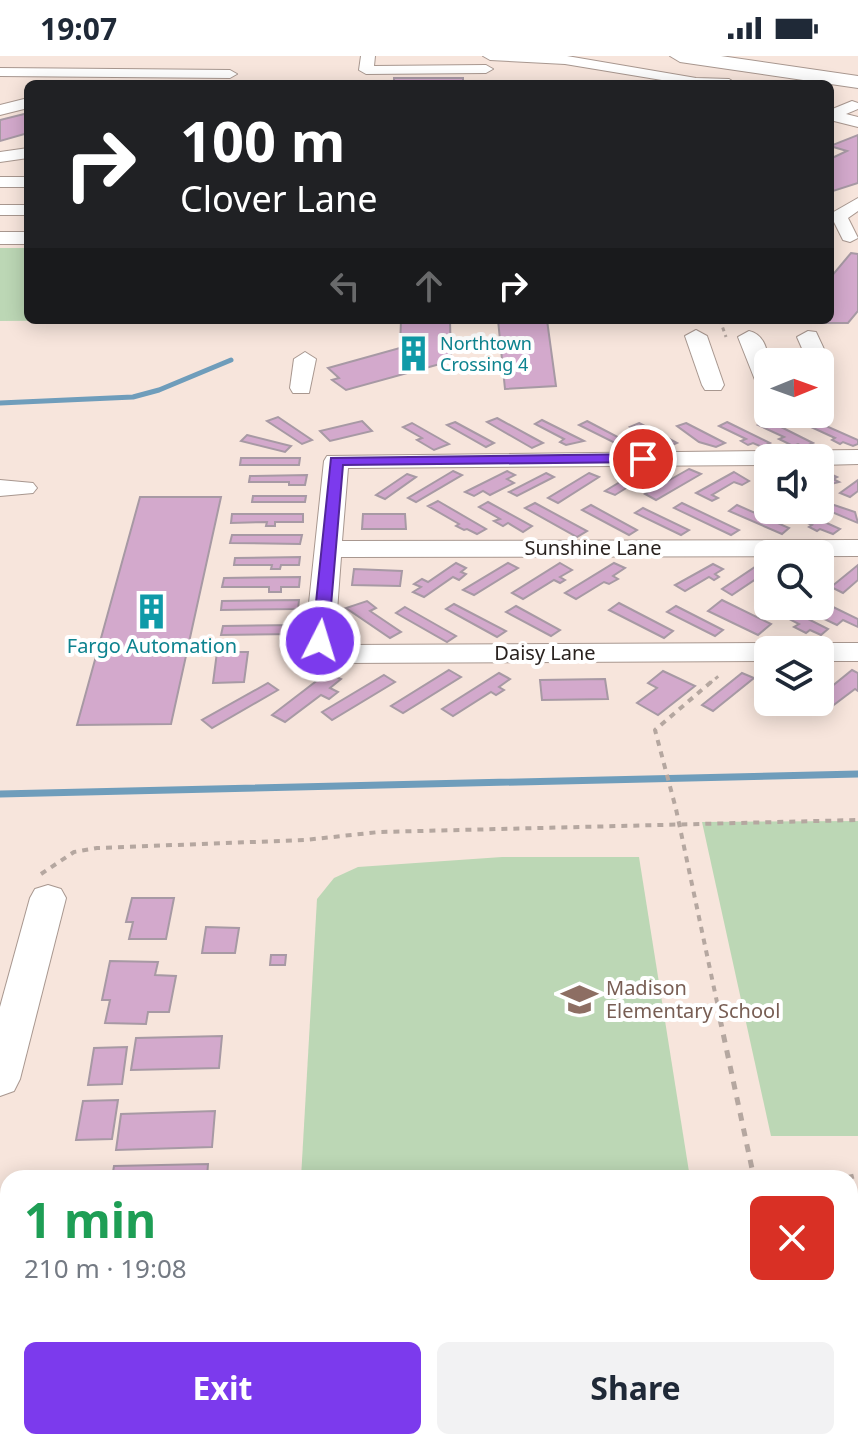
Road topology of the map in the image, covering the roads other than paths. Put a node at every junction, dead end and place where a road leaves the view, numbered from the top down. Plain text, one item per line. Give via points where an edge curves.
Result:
1 (680, 56) edge
2 (820, 56) edge
3 (529, 57) edge
4 (487, 66) edge
5 (366, 70) edge
6 (0, 72) edge
7 (228, 72) edge
8 (858, 72) edge
9 (144, 73) junction
10 (526, 76) dead end
11 (555, 76) dead end
12 (117, 80) edge
13 (665, 80) edge
14 (677, 80) edge
15 (858, 82) edge
16 (24, 104) edge
17 (834, 104) edge
18 (0, 110) edge
19 (856, 112) edge
20 (24, 154) edge
21 (0, 157) edge
22 (0, 182) edge
23 (24, 182) edge
24 (0, 210) edge
25 (24, 210) edge
26 (843, 211) edge
27 (854, 236) edge
28 (0, 238) edge
29 (24, 238) edge
30 (696, 336) dead end
31 (749, 337) dead end
32 (808, 337) dead end
33 (813, 348) edge
34 (754, 350) edge
35 (305, 359) dead end
36 (713, 385) dead end
37 (301, 388) dead end
38 (858, 457) edge
39 (858, 548) edge
40 (328, 549) junction
41 (754, 652) edge
42 (834, 652) edge
43 (858, 652) edge
44 (43, 887) road end
45 (11, 994) edge
46 (0, 1079) edge

1 - 15 highway
2 - 8 highway
3 - 4 street
3 - 10 street
3 - 14 street via 615,66
4 - 5 street
6 - 9 street
7 - 9 street
9 - 12 street
11 - 13 street
16 - 18 street
17 - 19 street
20 - 21 street
22 - 23 street
24 - 25 street
26 - 27 street
28 - 29 street
30 - 36 street
31 - 34 street
32 - 33 street
35 - 37 street
38 - 40 street via 336,461
39 - 40 street, Sunshine Lane
40 - 41 street, Daisy Lane via 320,641 340,654
42 - 43 street
44 - 45 street
45 - 46 street

